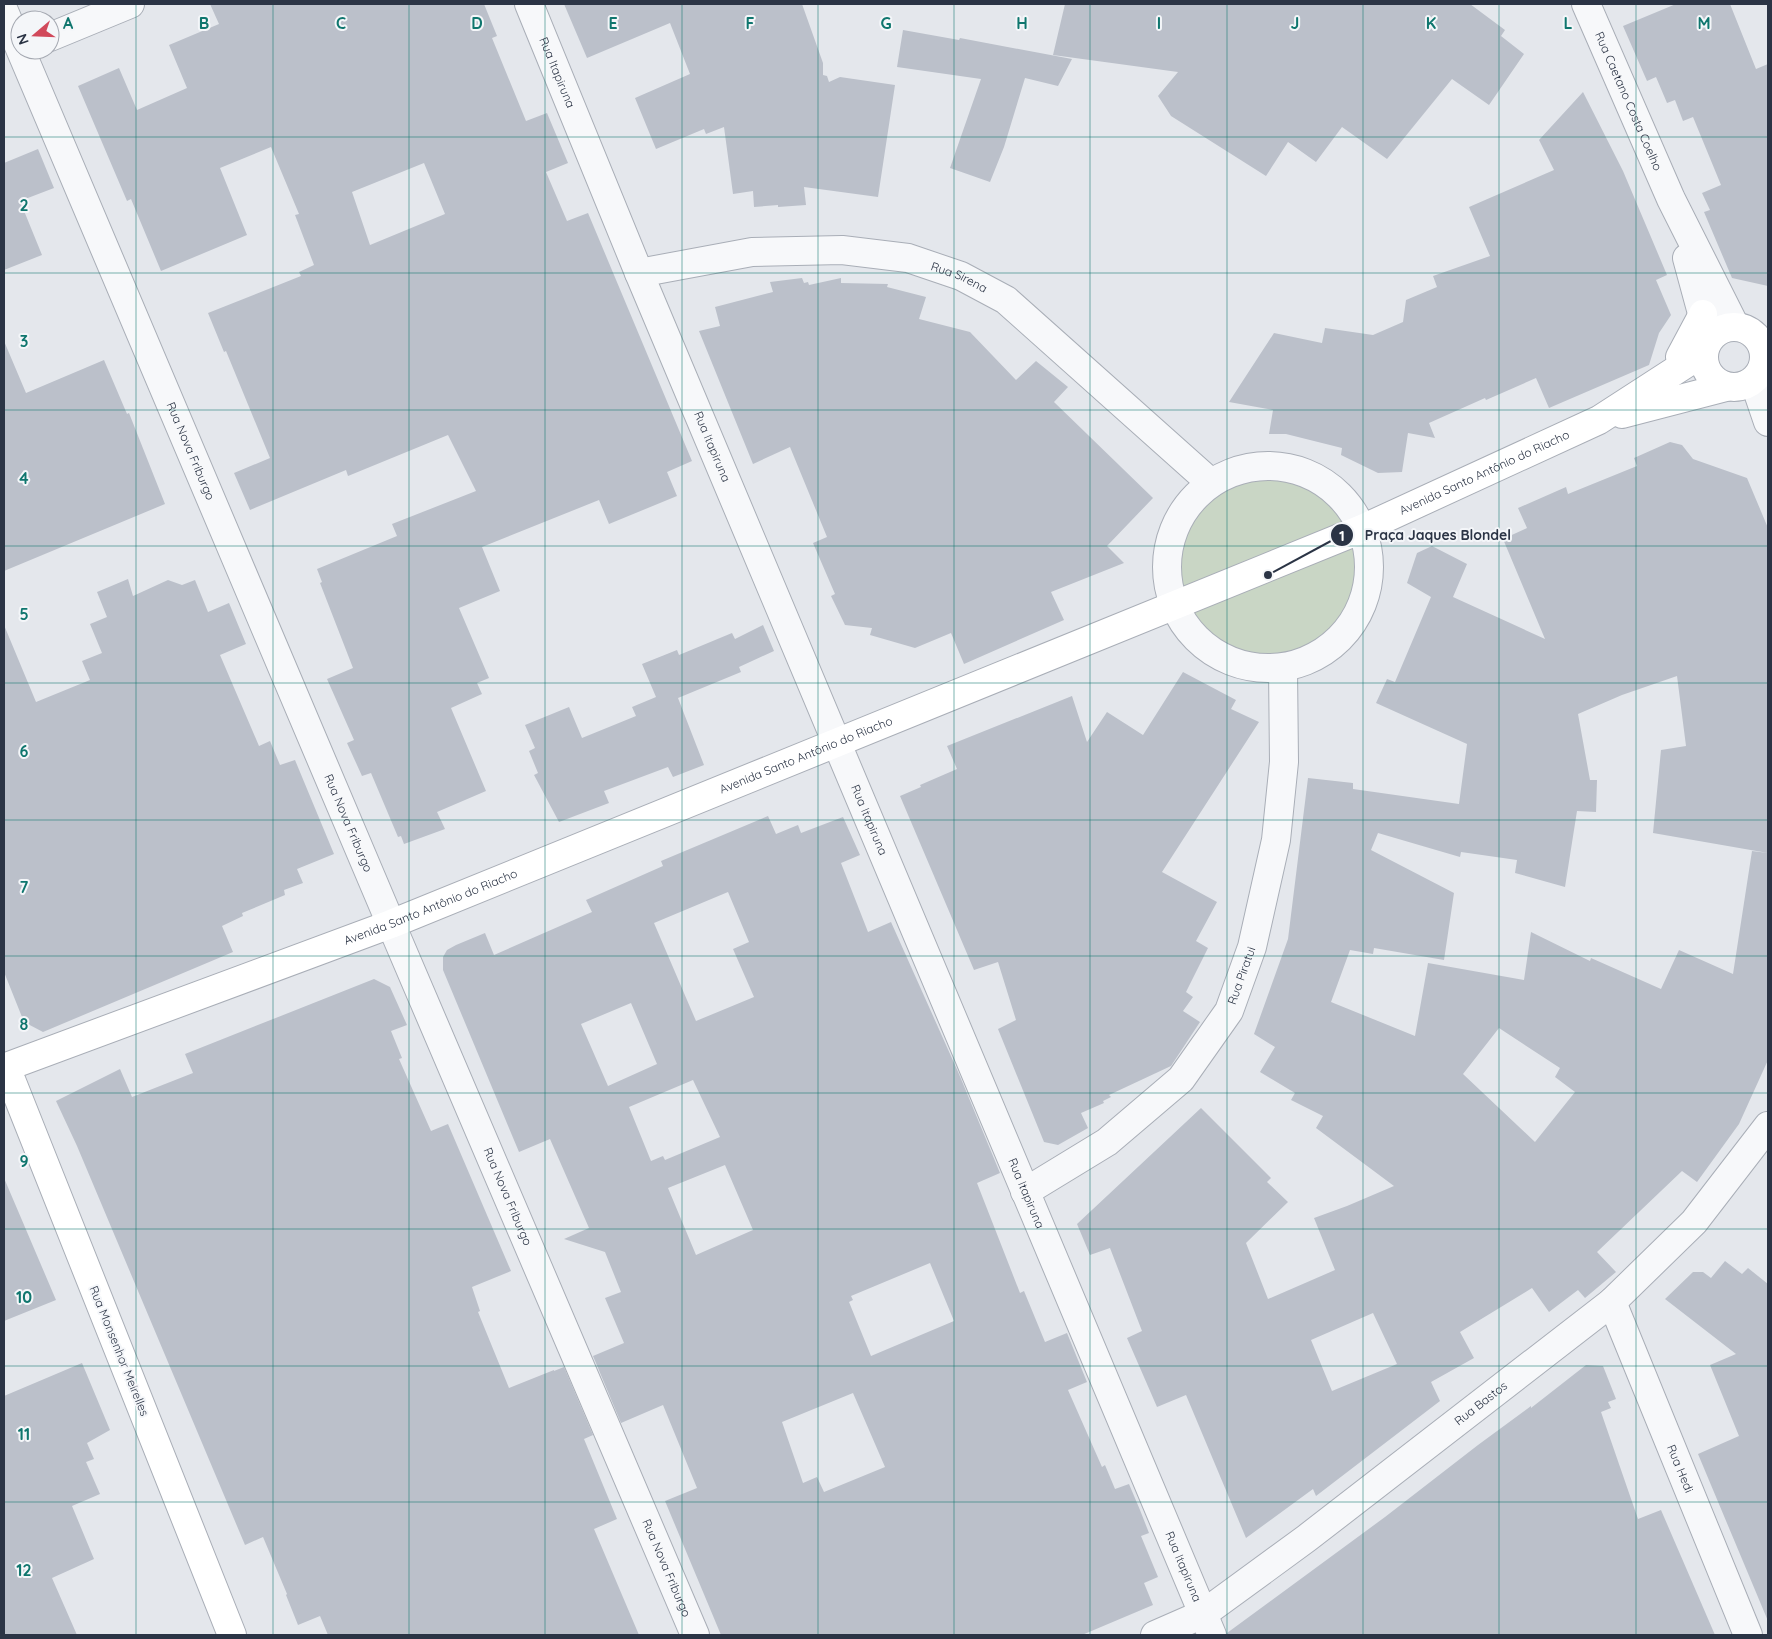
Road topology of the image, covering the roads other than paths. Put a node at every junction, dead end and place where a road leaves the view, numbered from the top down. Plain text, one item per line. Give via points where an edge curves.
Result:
1 (130, 4) edge
2 (529, 4) edge
3 (1586, 4) edge
4 (4, 12) edge
5 (10, 26) edge
6 (60, 33) edge
7 (24, 60) edge
8 (1670, 198) junction
9 (639, 272) junction
10 (1751, 327) edge
11 (1705, 335) junction
12 (1673, 372) junction
13 (1761, 372) edge
14 (1726, 387) junction
15 (1599, 420) junction
16 (1768, 422) edge
17 (1211, 483) junction
18 (1362, 529) junction
19 (1174, 604) junction
20 (1283, 668) junction
21 (837, 744) junction
22 (391, 924) junction
23 (4, 1065) edge
24 (1768, 1126) edge
25 (1025, 1192) junction
26 (1612, 1302) junction
27 (1207, 1624) edge
28 (232, 1635) edge
29 (695, 1635) edge
30 (1154, 1635) edge
31 (1748, 1635) edge

1 - 6 street
2 - 9 street, Rua Itapiruna
3 - 8 street, Rua Caetano Costa Coelho
4 - 5 street, Rua Nova Friburgo
7 - 22 street, Rua Nova Friburgo
8 - 10 street, Rua Caetano Costa Coelho
8 - 11 street, Rua Caetano Costa Coelho
9 - 17 street, Rua Sirena via 752,252 842,250 908,258 961,276 1006,300
9 - 21 street, Rua Itapiruna
10 - 11 street
10 - 13 street via 1765,355
11 - 12 street, Avenida Santo Antônio do Riacho
11 - 12 street via 1692,333
11 - 14 street via 1705,367 1713,379
12 - 15 street, Avenida Santo Antônio do Riacho
13 - 14 street via 1740,387
13 - 16 street
14 - 15 street, Avenida Santo Antônio do Riacho
15 - 18 street, Avenida Santo Antônio do Riacho
17 - 18 street via 1238,470 1268,466 1297,469 1325,483 1347,503
17 - 19 street via 1191,502 1176,525 1169,551 1168,578
18 - 19 street, Avenida Santo Antônio do Riacho
18 - 20 street via 1369,559 1367,590 1356,618 1337,642 1312,659
19 - 20 street via 1192,634 1218,655 1249,667
19 - 21 street, Avenida Santo Antônio do Riacho
20 - 25 street, Rua Piratui via 1284,762 1276,840 1252,947 1229,1011 1181,1079 1107,1142
21 - 22 street, Avenida Santo Antônio do Riacho
21 - 25 street, Rua Itapiruna
22 - 23 street, Avenida Santo Antônio do Riacho
22 - 29 street, Rua Nova Friburgo
23 - 28 street, Rua Monsenhor Meirelles
24 - 26 street, Rua Bastos via 1694,1222
25 - 27 street, Rua Itapiruna
26 - 27 street, Rua Bastos via 1314,1532
26 - 31 street, Rua Hedi
27 - 30 street, Rua Bastos

